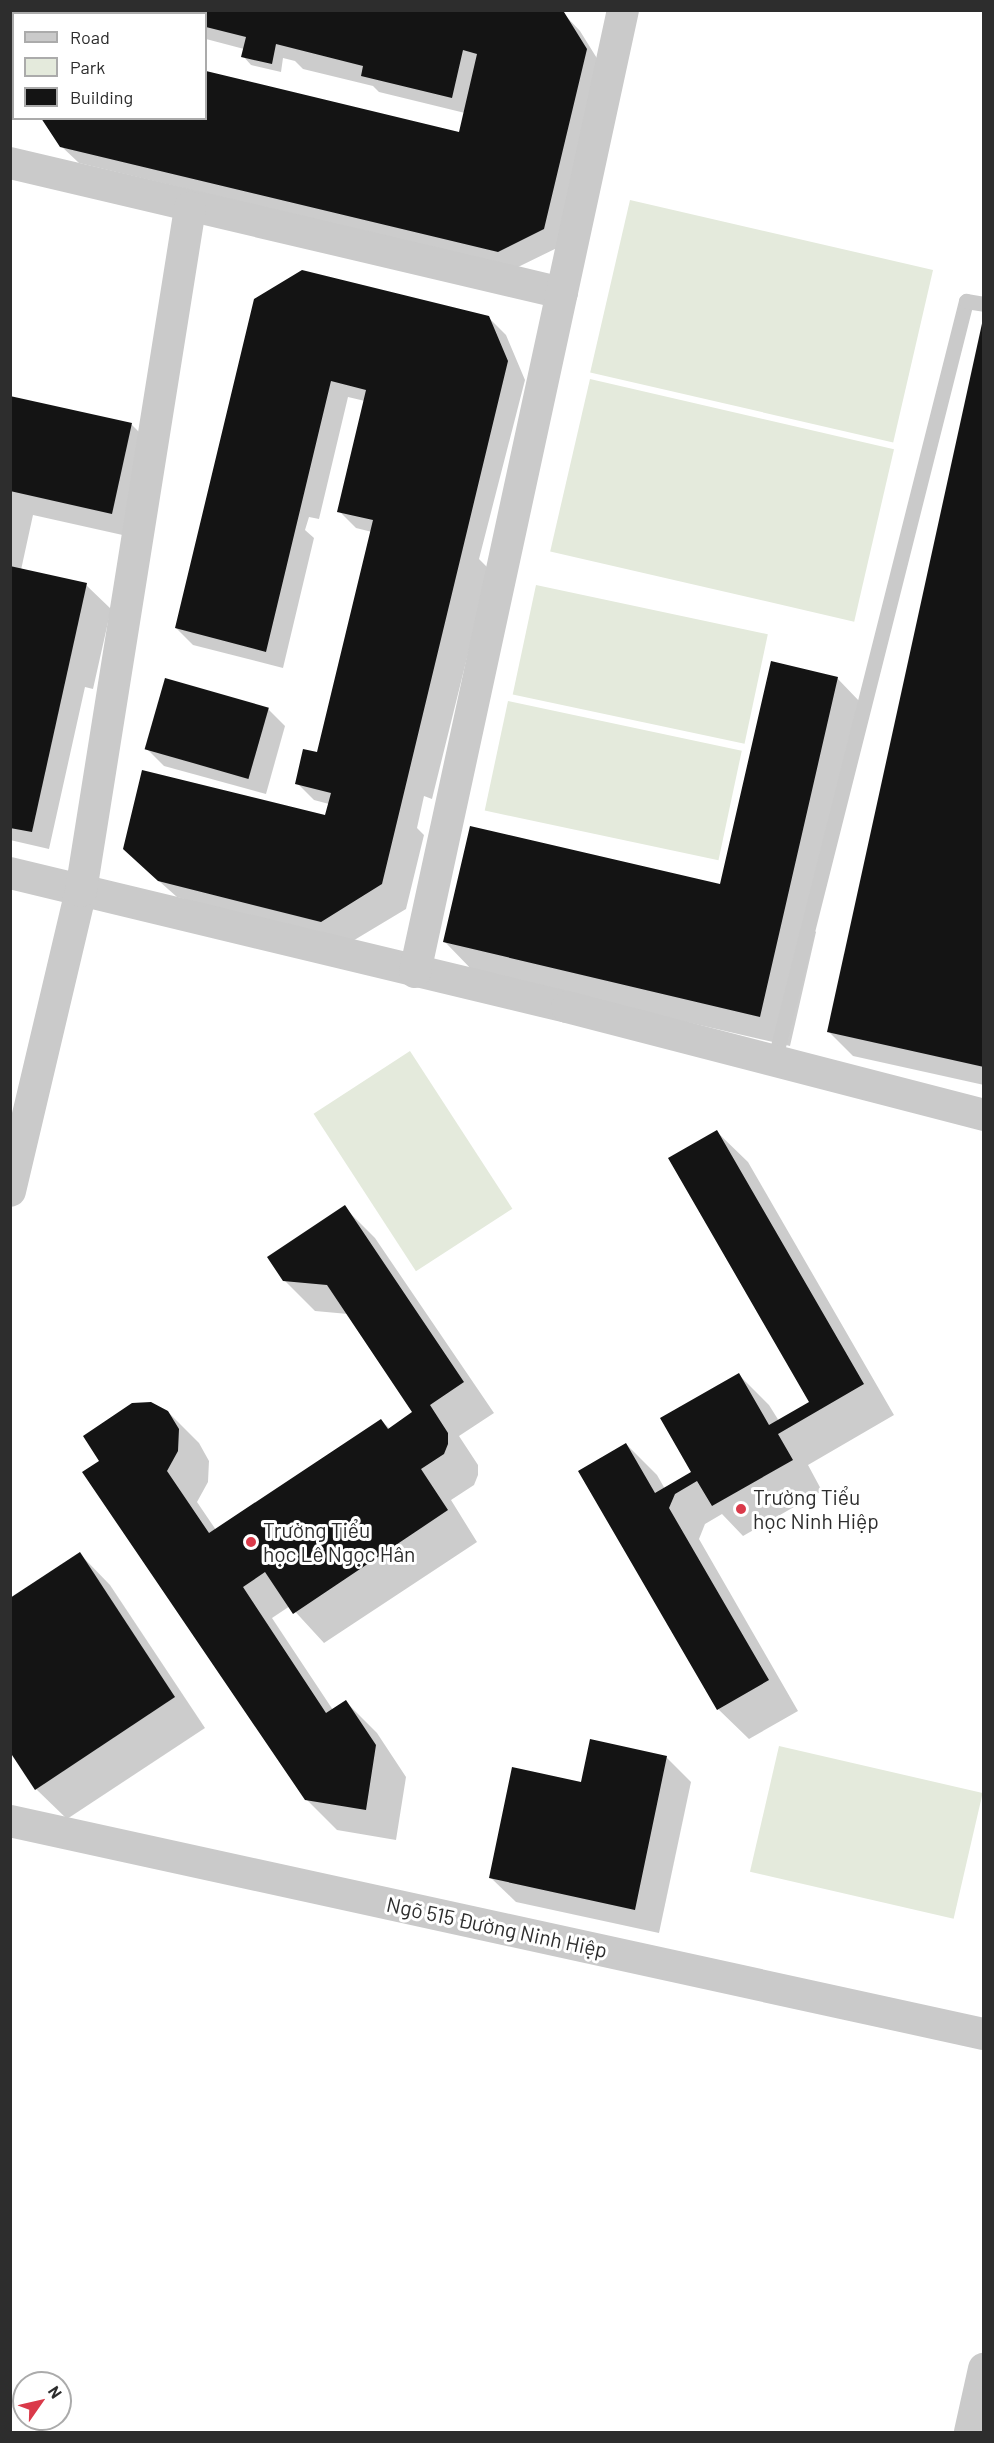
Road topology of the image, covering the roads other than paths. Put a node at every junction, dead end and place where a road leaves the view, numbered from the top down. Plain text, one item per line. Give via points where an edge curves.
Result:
1 (623, 10) edge
2 (10, 163) edge
3 (190, 208) junction
4 (562, 293) junction
5 (984, 304) edge
6 (10, 873) edge
7 (81, 891) junction
8 (415, 972) junction
9 (774, 1062) junction
10 (984, 1115) edge
11 (10, 1191) edge
12 (10, 1821) edge
13 (984, 2034) edge
14 (984, 2369) edge
15 (970, 2433) edge

1 - 4 street
2 - 3 street
3 - 4 street
3 - 7 street
4 - 8 street
5 - 9 lane via 966,301
6 - 7 street
7 - 8 street
7 - 11 street
8 - 9 street via 567,1007
9 - 10 street
12 - 13 street, Ngõ 515 Đường Ninh Hiệp
14 - 15 street

